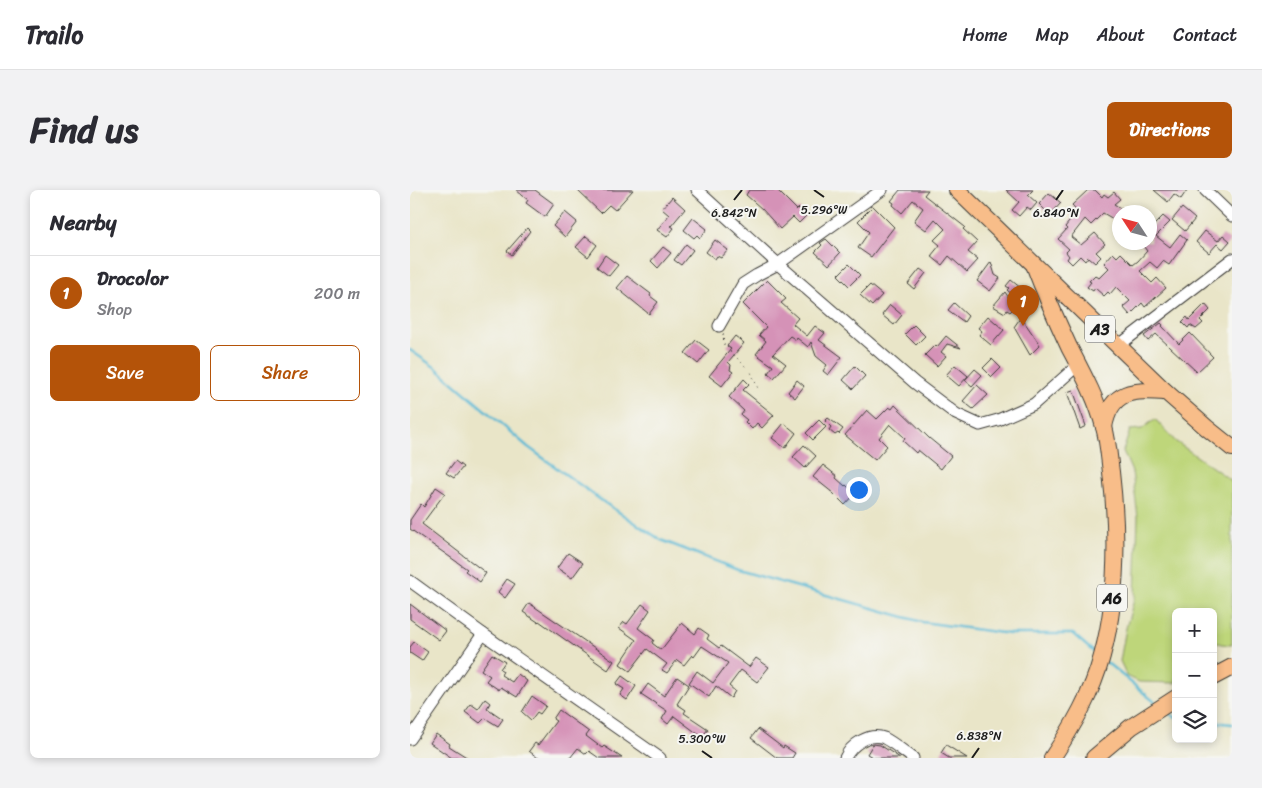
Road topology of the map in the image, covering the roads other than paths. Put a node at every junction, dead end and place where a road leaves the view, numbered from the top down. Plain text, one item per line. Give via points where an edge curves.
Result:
1 (697, 190) edge
2 (882, 190) edge
3 (957, 190) edge
4 (1205, 190) edge
5 (1232, 216) edge
6 (1232, 259) edge
7 (778, 264) junction
8 (1035, 267) junction
9 (719, 326) road end
10 (1118, 346) junction
11 (1078, 365) junction
12 (1166, 392) junction
13 (1104, 427) junction
14 (1232, 448) edge
15 (410, 581) edge
16 (483, 634) junction
17 (1232, 667) edge
18 (1217, 675) edge
19 (1172, 701) edge
20 (410, 739) edge
21 (660, 758) edge
22 (845, 758) edge
23 (913, 758) edge
24 (1052, 758) edge
25 (1094, 758) edge

1 - 7 street
2 - 7 street
3 - 8 highway, A3
4 - 5 street
6 - 10 street
7 - 9 street via 743,284
7 - 11 street via 915,383 956,414 980,425 1034,404
8 - 10 highway, A3
8 - 11 highway, A6
10 - 12 highway, A3
11 - 13 highway, A6
12 - 13 highway via 1139,390 1124,395 1110,409
12 - 14 highway, A3
13 - 24 highway, A6 via 1115,506 1116,550 1109,623 1092,686 1077,719
15 - 16 street
16 - 20 street
16 - 21 street
17 - 18 highway
19 - 25 highway via 1131,727
22 - 23 street via 859,742 882,737

